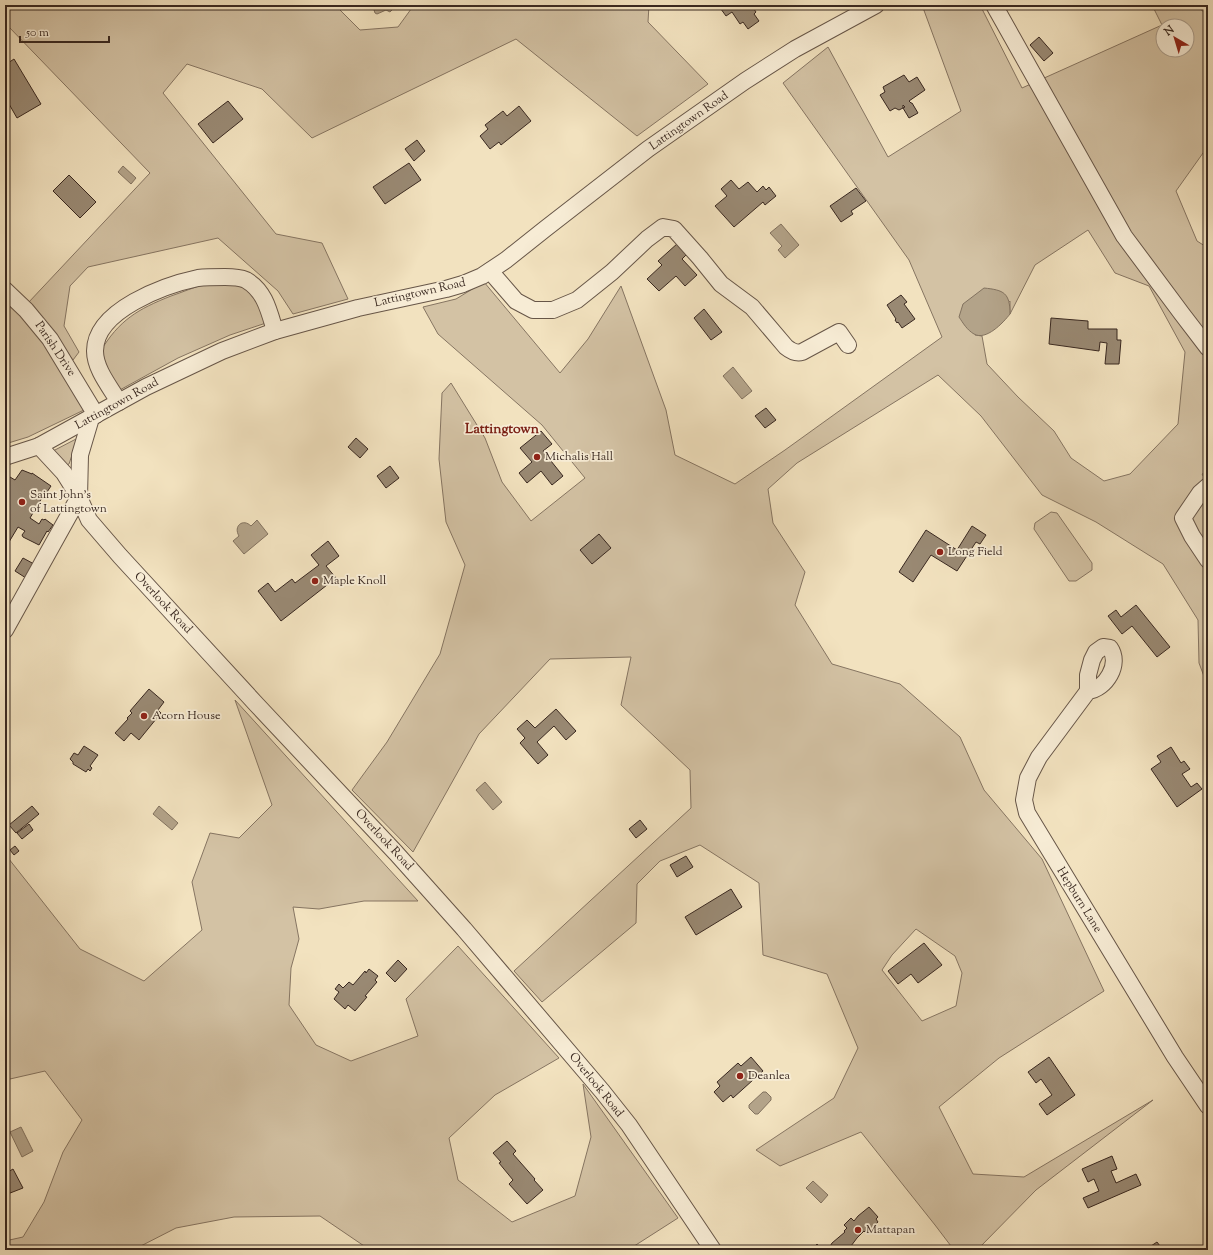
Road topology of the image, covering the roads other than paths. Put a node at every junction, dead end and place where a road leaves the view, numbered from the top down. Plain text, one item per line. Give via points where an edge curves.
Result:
1 (994, 5) edge
2 (866, 7) edge
3 (490, 272) junction
4 (5, 290) edge
5 (275, 331) junction
6 (848, 345) dead end
7 (1208, 348) edge
8 (119, 402) junction
9 (94, 416) junction
10 (38, 446) junction
11 (5, 457) edge
12 (1208, 486) edge
13 (79, 497) junction
14 (1208, 560) edge
15 (5, 630) edge
16 (1088, 691) dead end
17 (1208, 1106) edge
18 (713, 1250) edge

1 - 7 street via 1124,236
2 - 3 street, Lattingtown Road via 795,48 648,149
3 - 5 street, Lattingtown Road via 446,289 358,308
3 - 6 street via 516,301 533,310 553,310 577,300 663,227 674,229 721,284 752,307 786,347 799,353 839,332
4 - 9 street, Parish Drive via 50,339
5 - 8 street, Lattingtown Road via 222,351
5 - 8 street via 264,298 253,285 236,277 199,278 152,294 122,310 101,330 96,341 96,361
8 - 9 street, Lattingtown Road
9 - 10 street, Lattingtown Road
9 - 13 street via 80,456
10 - 11 street, Lattingtown Road
10 - 13 street, Overlook Road via 64,473
12 - 14 street via 1183,518
13 - 15 street
13 - 18 street, Overlook Road via 89,520 120,556 396,852 602,1091 629,1125
16 - 17 street, Hepburn Lane via 1038,757 1028,778 1024,800 1027,813 1175,1057

